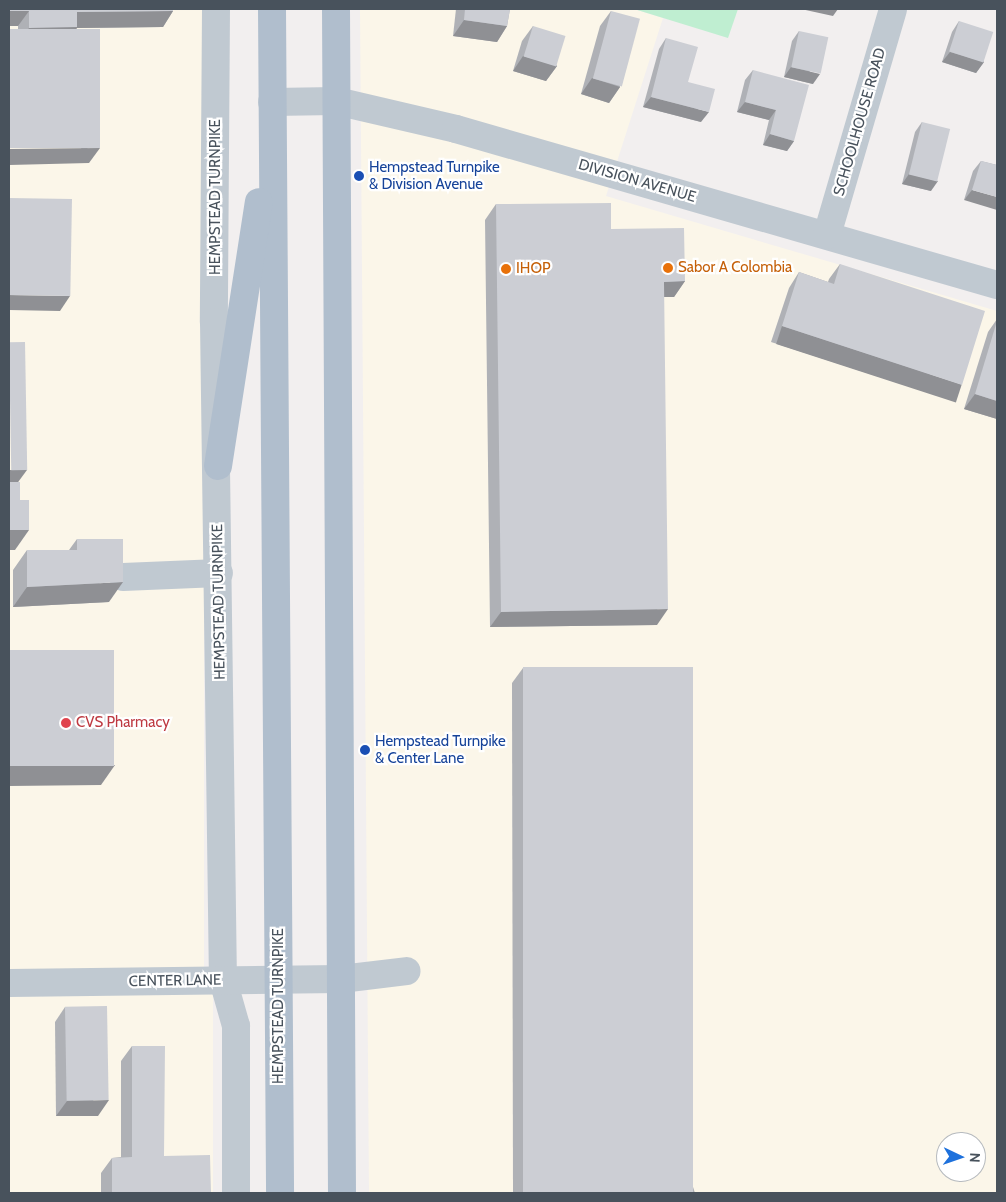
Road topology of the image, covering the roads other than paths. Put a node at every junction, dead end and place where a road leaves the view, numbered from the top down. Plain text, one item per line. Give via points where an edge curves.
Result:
1 (216, 9) edge
2 (272, 9) edge
3 (336, 9) edge
4 (893, 9) edge
5 (336, 101) junction
6 (272, 112) junction
7 (826, 235) junction
8 (997, 285) edge
9 (218, 466) junction
10 (219, 573) junction
11 (123, 577) edge
12 (407, 971) dead end
13 (341, 978) junction
14 (279, 979) junction
15 (223, 980) junction
16 (9, 982) edge
17 (236, 1193) edge
18 (280, 1193) edge
19 (342, 1193) edge

1 - 9 street, HEMPSTEAD TURNPIKE
2 - 6 main road, HEMPSTEAD TURNPIKE
3 - 5 main road
4 - 7 street, SCHOOLHOUSE ROAD
5 - 6 street, DIVISION AVENUE
5 - 7 street, DIVISION AVENUE via 456,129
5 - 13 main road
6 - 9 main road
6 - 14 main road, HEMPSTEAD TURNPIKE
7 - 8 street, DIVISION AVENUE
9 - 10 street, HEMPSTEAD TURNPIKE
10 - 11 street
10 - 15 street, HEMPSTEAD TURNPIKE
12 - 13 street, CENTER LANE
13 - 14 street, CENTER LANE
13 - 19 main road
14 - 15 street, CENTER LANE
14 - 18 main road, HEMPSTEAD TURNPIKE
15 - 16 street, CENTER LANE
15 - 17 street, HEMPSTEAD TURNPIKE via 236,1026

